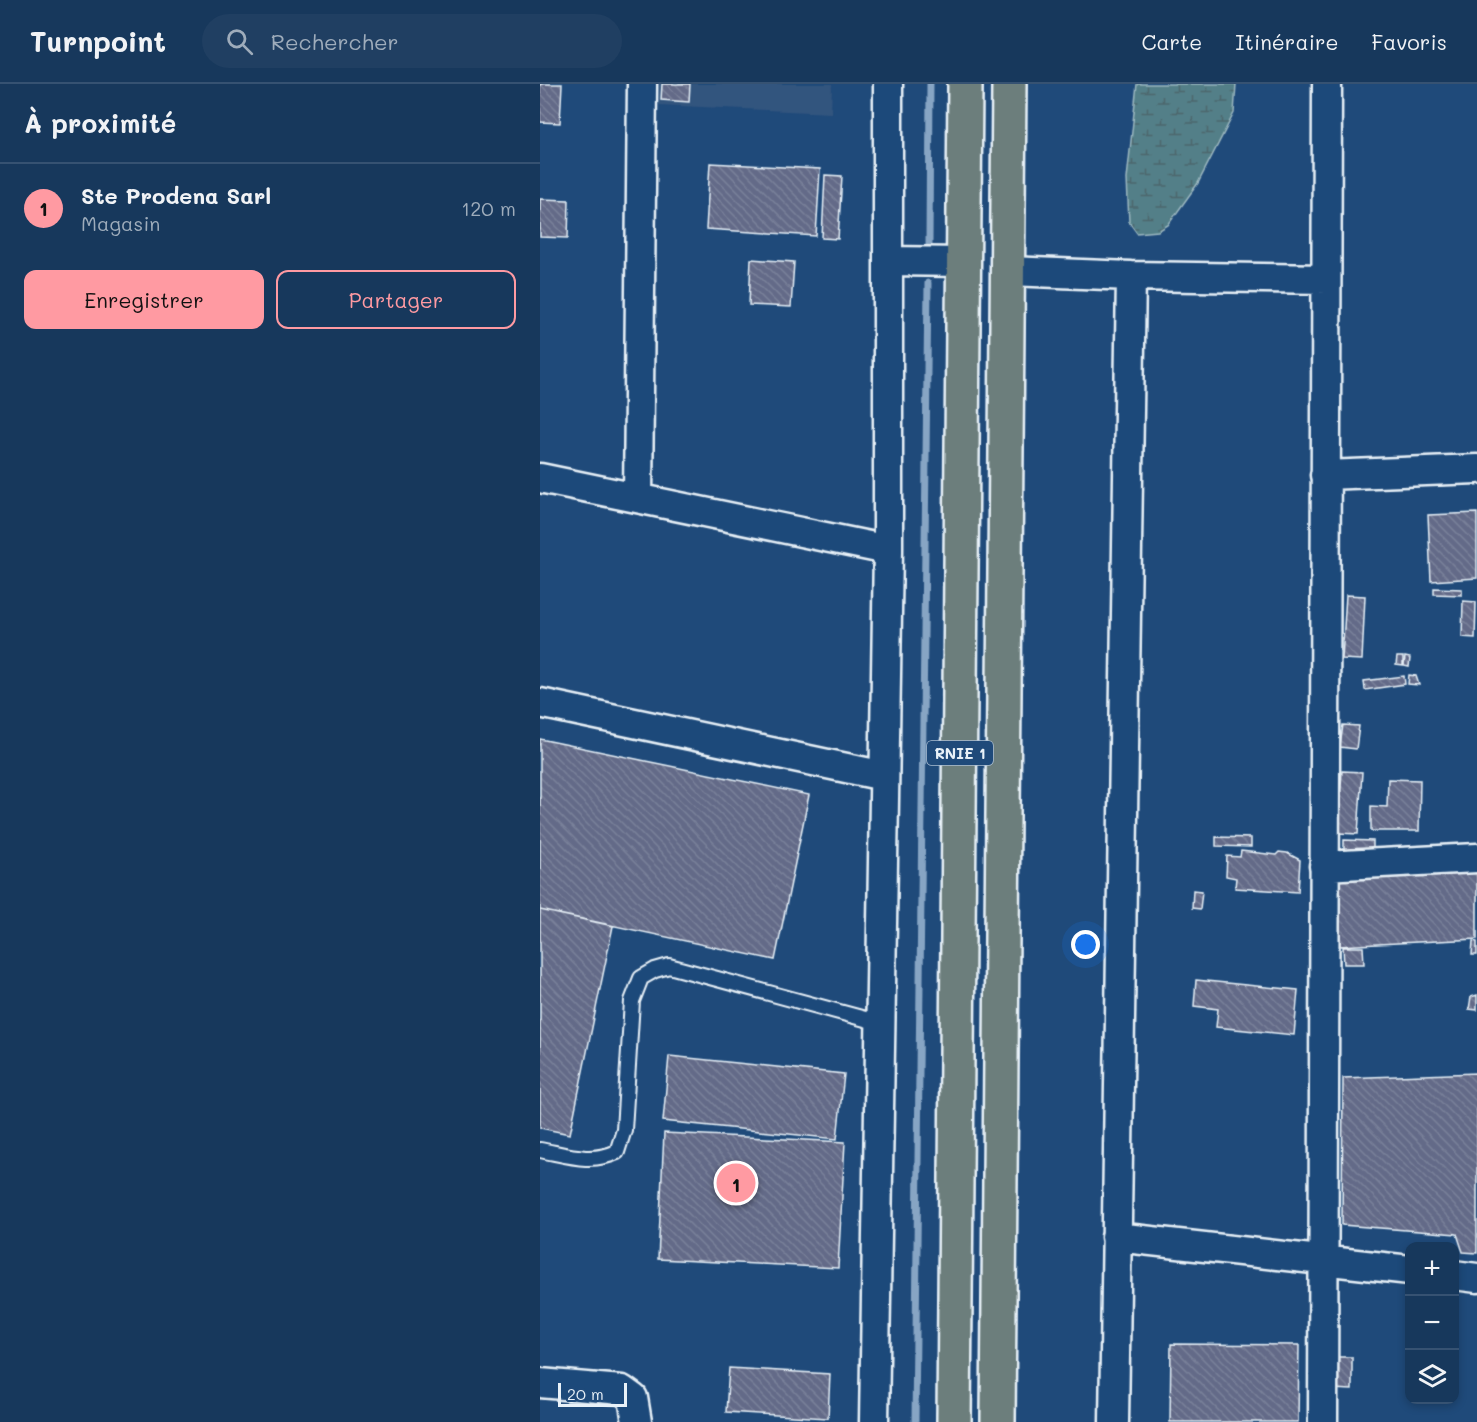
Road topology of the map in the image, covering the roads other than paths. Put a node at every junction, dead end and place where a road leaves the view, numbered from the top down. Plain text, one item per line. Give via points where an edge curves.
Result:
1 (642, 84) edge
2 (888, 84) edge
3 (966, 84) edge
4 (1009, 84) edge
5 (1327, 84) edge
6 (888, 261) junction
7 (964, 262) junction
8 (1008, 271) junction
9 (1131, 276) junction
10 (1326, 279) junction
11 (1477, 469) edge
12 (1325, 475) junction
13 (540, 478) edge
14 (638, 498) junction
15 (888, 550) junction
16 (540, 703) edge
17 (884, 776) junction
18 (1477, 858) edge
19 (1324, 866) junction
20 (880, 1023) junction
21 (540, 1150) edge
22 (1116, 1237) junction
23 (1322, 1260) junction
24 (1405, 1269) edge
25 (1459, 1276) edge
26 (1477, 1278) edge
27 (540, 1383) edge
28 (637, 1422) edge
29 (874, 1422) edge
30 (954, 1422) edge
31 (998, 1422) edge
32 (1114, 1422) edge
33 (1323, 1422) edge

1 - 14 street
2 - 6 street
3 - 7 highway, RNIE 1
4 - 8 highway, RNIE 1
5 - 10 street
6 - 7 street
6 - 15 street
7 - 30 highway, RNIE 1
8 - 9 street
8 - 31 highway, RNIE 1
9 - 10 street
9 - 22 street
10 - 12 street
11 - 12 street
12 - 19 street
13 - 14 street
14 - 15 street
15 - 17 street
16 - 17 street
17 - 20 street
18 - 19 street
19 - 23 street
20 - 21 lane via 669,966 655,970 641,978 632,1001 624,1130 616,1152 601,1159 581,1159
20 - 29 street
22 - 23 street
22 - 32 street
23 - 24 street
23 - 33 street
25 - 26 street
27 - 28 street via 622,1390 633,1398

